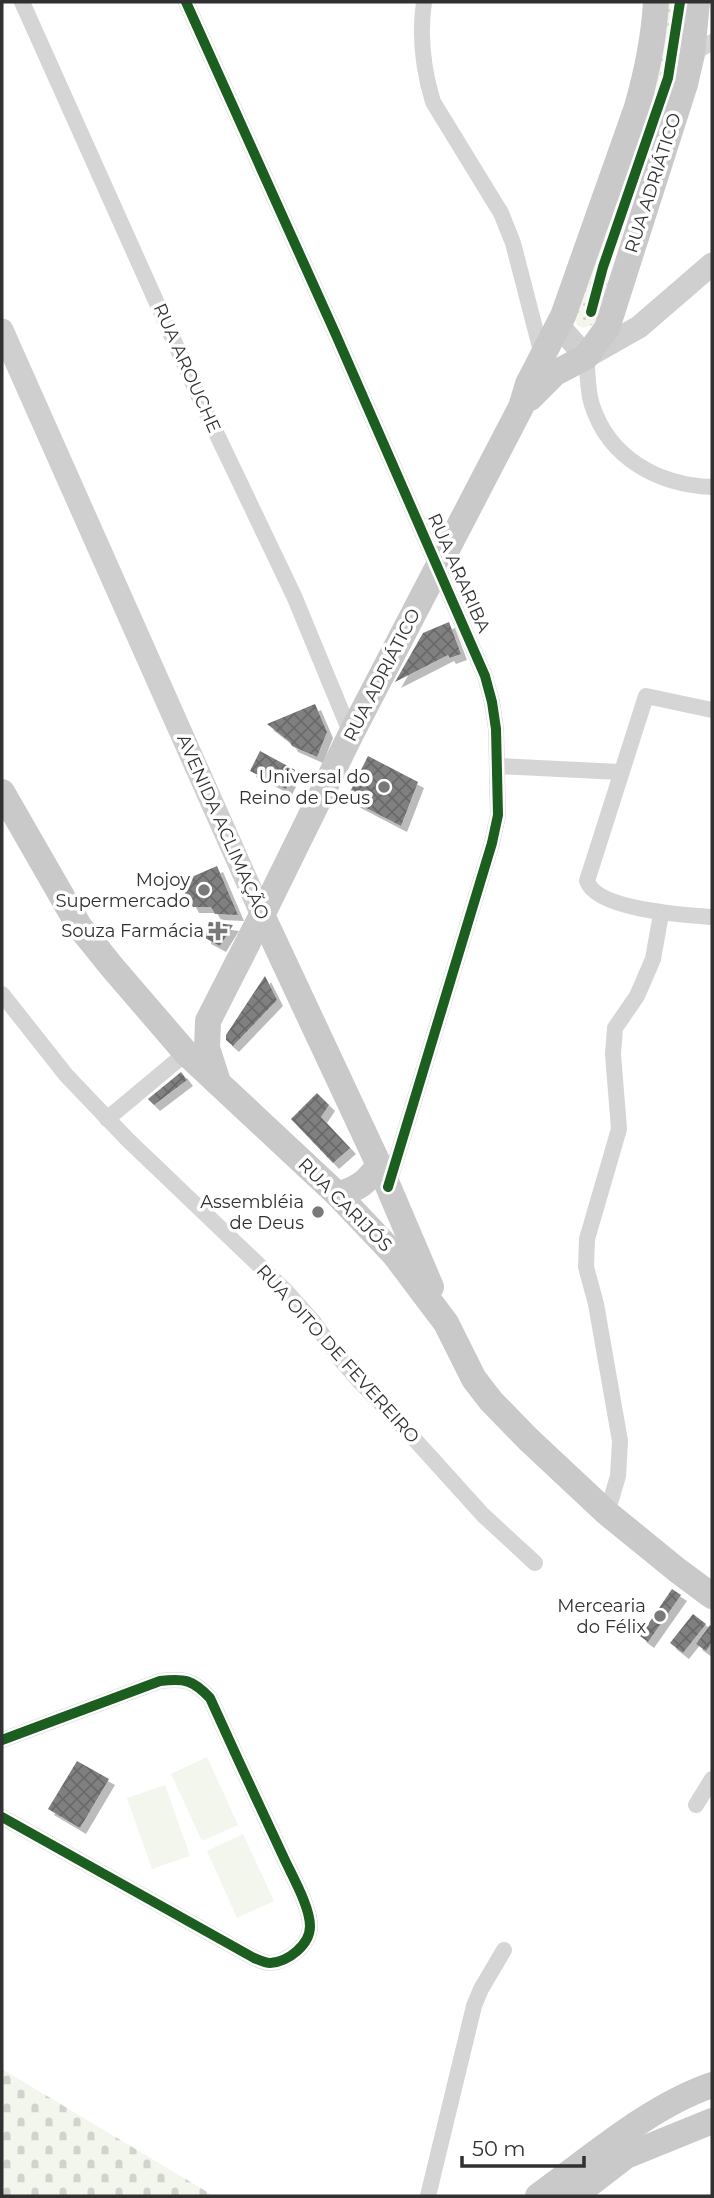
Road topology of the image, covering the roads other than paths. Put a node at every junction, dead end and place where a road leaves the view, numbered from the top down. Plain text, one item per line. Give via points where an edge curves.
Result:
1 (22, 2) edge
2 (186, 2) edge
3 (424, 2) edge
4 (656, 2) edge
5 (697, 2) edge
6 (702, 48) edge
7 (712, 264) edge
8 (659, 308) junction
9 (607, 328) junction
10 (2, 330) edge
11 (574, 342) junction
12 (543, 357) junction
13 (521, 407) junction
14 (712, 487) edge
15 (438, 566) junction
16 (712, 710) edge
17 (351, 734) junction
18 (497, 766) junction
19 (621, 772) junction
20 (2, 792) edge
21 (661, 914) junction
22 (262, 915) junction
23 (712, 917) edge
24 (2, 994) edge
25 (152, 1015) junction
26 (208, 1021) junction
27 (186, 1053) junction
28 (218, 1082) junction
29 (107, 1119) junction
30 (384, 1176) junction
31 (338, 1195) junction
32 (446, 1323) junction
33 (607, 1513) junction
34 (535, 1563) dead end
35 (712, 1596) edge
36 (2, 1740) edge
37 (712, 1779) edge
38 (696, 1805) dead end
39 (2, 1818) edge
40 (505, 1950) dead end
41 (712, 2085) edge
42 (712, 2121) edge
43 (429, 2196) edge
44 (538, 2196) edge
45 (574, 2196) edge

1 - 17 street, RUA AROUCHE via 199,397 294,596
2 - 15 street, RUA ARARIBA
3 - 12 street via 421,40 433,102 501,212
4 - 11 main road, RUA ADRIÁTICO via 647,71
5 - 6 main road, RUA ADRIÁTICO
6 - 9 main road, RUA ADRIÁTICO via 685,83
7 - 8 street
8 - 9 street
8 - 11 street via 639,327
9 - 11 main road, RUA ADRIÁTICO
10 - 22 street, AVENIDA ACLIMAÇÃO
11 - 12 main road, RUA ADRIÁTICO
11 - 13 main road, RUA ADRIÁTICO via 555,373
11 - 14 street via 595,413 609,440 625,457 669,480
12 - 13 main road, RUA ADRIÁTICO
13 - 15 main road, RUA ADRIÁTICO
15 - 17 main road, RUA ADRIÁTICO
15 - 18 street, RUA ARARIBA via 485,676 496,729
16 - 19 street via 646,696
17 - 22 main road, RUA ADRIÁTICO
18 - 19 street
18 - 30 street, RUA ARARIBA via 498,815 492,843
19 - 21 street via 587,881 593,892
20 - 25 main road, RUA CARIJÓS via 79,926
21 - 23 street
21 - 33 street via 653,959 637,996 615,1028 619,1129 587,1239 586,1267 620,1441 618,1476
22 - 26 main road, RUA ADRIÁTICO
22 - 30 main road, AVENIDA ACLIMAÇÃO
24 - 29 street, RUA OITO DE FEVEREIRO
25 - 26 main road via 183,1026
25 - 27 main road, RUA CARIJÓS
26 - 28 main road, RUA ADRIÁTICO via 207,1048
27 - 28 main road, RUA CARIJÓS
27 - 29 street
28 - 31 main road, RUA CARIJÓS
29 - 34 street, RUA OITO DE FEVEREIRO via 286,1291 360,1382 483,1515
30 - 31 main road
30 - 32 main road, AVENIDA ACLIMAÇÃO
31 - 32 main road, RUA CARIJÓS via 394,1255
32 - 33 main road, RUA CARIJÓS via 474,1379 491,1401
33 - 35 main road, RUA CARIJÓS
36 - 39 street via 160,1681 187,1680 199,1686 210,1698 295,1881 308,1913 309,1935 293,1955 282,1960 268,1963 254,1958
37 - 38 street
40 - 43 street via 474,2006
41 - 44 main road via 654,2112
42 - 45 main road via 626,2156

